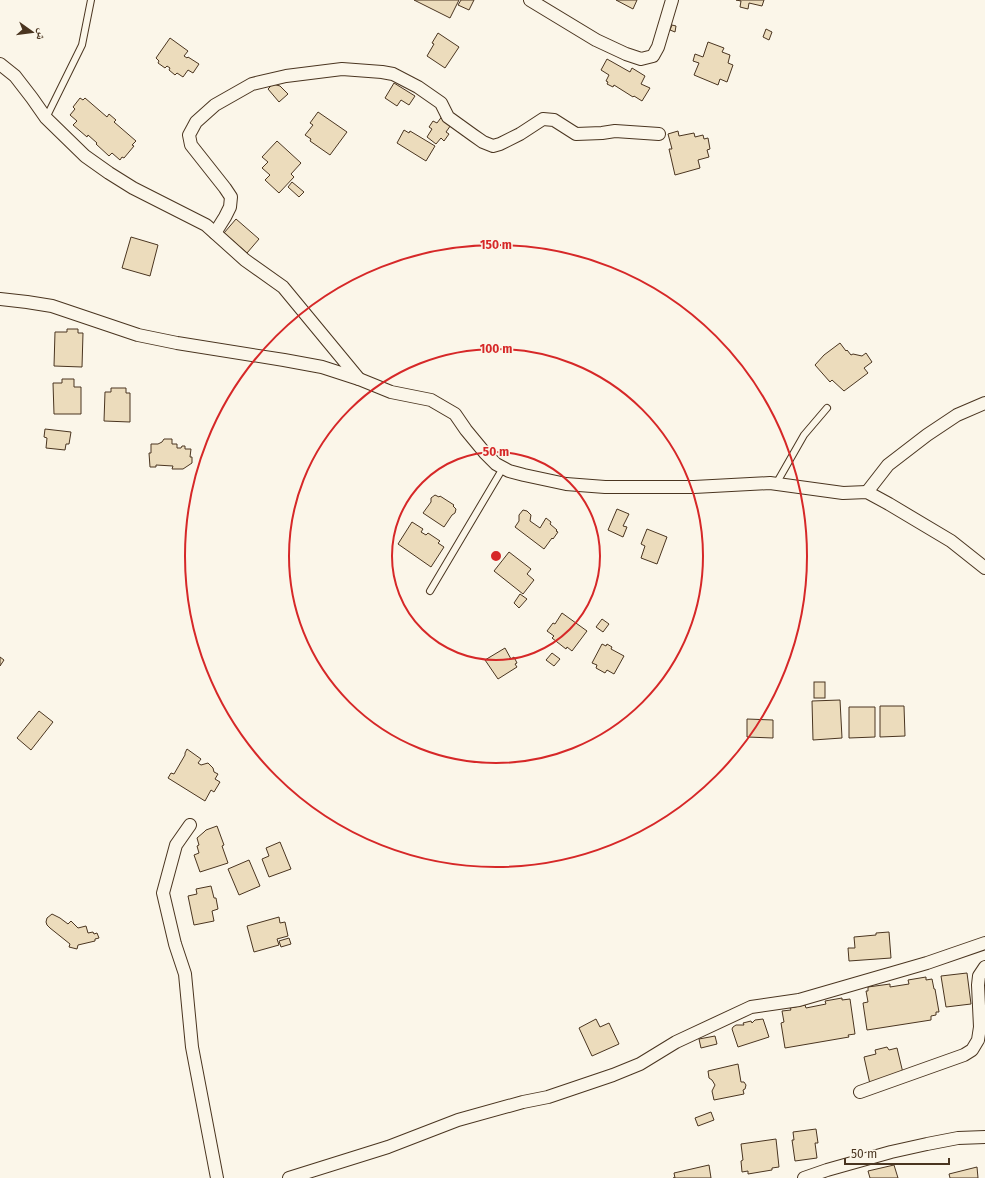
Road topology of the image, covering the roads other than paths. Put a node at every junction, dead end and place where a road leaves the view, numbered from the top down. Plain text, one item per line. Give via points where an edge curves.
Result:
1 (91, 0) edge
2 (530, 0) edge
3 (672, 0) edge
4 (0, 64) edge
5 (46, 118) junction
6 (659, 134) dead end
7 (215, 232) junction
8 (0, 299) edge
9 (359, 379) junction
10 (985, 403) edge
11 (827, 408) dead end
12 (503, 468) junction
13 (776, 484) junction
14 (866, 492) junction
15 (985, 568) edge
16 (430, 591) dead end
17 (190, 825) dead end
18 (985, 944) edge
19 (985, 967) edge
20 (860, 1092) dead end
21 (985, 1137) edge
22 (217, 1178) edge
23 (289, 1178) edge
24 (804, 1178) edge

1 - 5 lane via 82,45
2 - 3 street via 596,40 641,60 653,56 658,47
4 - 5 street via 15,76
5 - 7 street via 85,156 109,173
6 - 7 street via 615,131 576,134 554,120 543,118 520,134 493,146 473,136 448,116 441,103 393,74 342,69 286,76 252,84 215,104 196,122 189,135 190,145 231,198 226,217
7 - 9 street via 245,260 283,287
8 - 9 street via 52,306 138,335 177,344 291,361 322,367
9 - 12 street via 391,392 431,400 455,414 486,454
10 - 14 street via 927,434 888,465
11 - 13 lane via 804,435
12 - 13 street via 566,484 605,487
12 - 16 lane
13 - 14 street via 843,493
14 - 15 street via 951,541
17 - 22 street via 176,845 164,893 184,974 192,1047
18 - 23 street via 799,1000 751,1007 676,1042 640,1064 613,1075 548,1097 458,1120 388,1147
19 - 20 street via 978,985 978,1040 972,1050
21 - 24 street via 958,1138 891,1152

